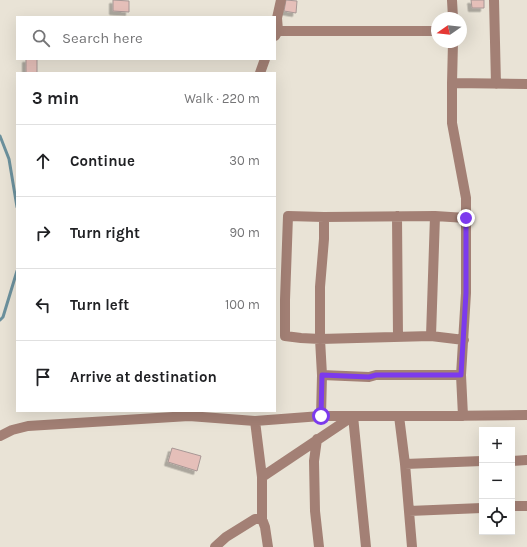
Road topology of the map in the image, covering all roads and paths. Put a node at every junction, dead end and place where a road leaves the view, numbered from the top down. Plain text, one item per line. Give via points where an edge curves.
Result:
1 (280, 0) edge
2 (452, 0) edge
3 (494, 0) edge
4 (453, 12) edge
5 (431, 31) edge
6 (276, 33) edge
7 (453, 48) edge
8 (265, 60) edge
9 (260, 72) edge
10 (452, 83) junction
11 (496, 84) junction
12 (527, 84) edge
13 (397, 216) junction
14 (435, 216) junction
15 (324, 217) junction
16 (466, 218) junction
17 (431, 336) junction
18 (398, 337) junction
19 (320, 339) junction
20 (464, 340) junction
21 (322, 375) junction
22 (461, 375) junction
23 (189, 414) edge
24 (527, 415) edge
25 (321, 416) junction
26 (353, 416) junction
27 (399, 416) junction
28 (463, 416) junction
29 (255, 421) junction
30 (0, 436) edge
31 (318, 439) junction
32 (527, 460) edge
33 (479, 461) edge
34 (515, 461) edge
35 (405, 464) junction
36 (262, 476) junction
37 (515, 506) edge
38 (527, 506) edge
39 (479, 508) edge
40 (409, 511) junction
41 (262, 519) junction
42 (215, 547) edge
43 (268, 547) edge
44 (319, 547) edge
45 (366, 547) edge
46 (412, 547) edge

1 - 6 street
2 - 4 street
3 - 11 street
5 - 6 street
7 - 10 street
8 - 9 street
10 - 11 street
10 - 16 street via 452,123 466,198
11 - 12 street
13 - 14 street
13 - 15 street
13 - 18 street
14 - 16 street
14 - 17 street
15 - 19 street
15 - 19 street via 288,216 285,300 285,336
16 - 20 street
17 - 18 street
17 - 20 street
18 - 19 street
19 - 21 street
20 - 22 street
21 - 22 street
21 - 25 street
22 - 28 street
23 - 29 street
23 - 30 street via 28,426
24 - 28 street
25 - 26 street
25 - 29 street
26 - 27 street
26 - 31 street
26 - 45 street
27 - 28 street
27 - 35 street
29 - 36 street
31 - 36 street
31 - 44 street via 314,461
32 - 34 street
33 - 35 street
35 - 40 street
36 - 41 street
37 - 38 street
39 - 40 street
40 - 46 street
41 - 42 street via 255,519
41 - 43 street

